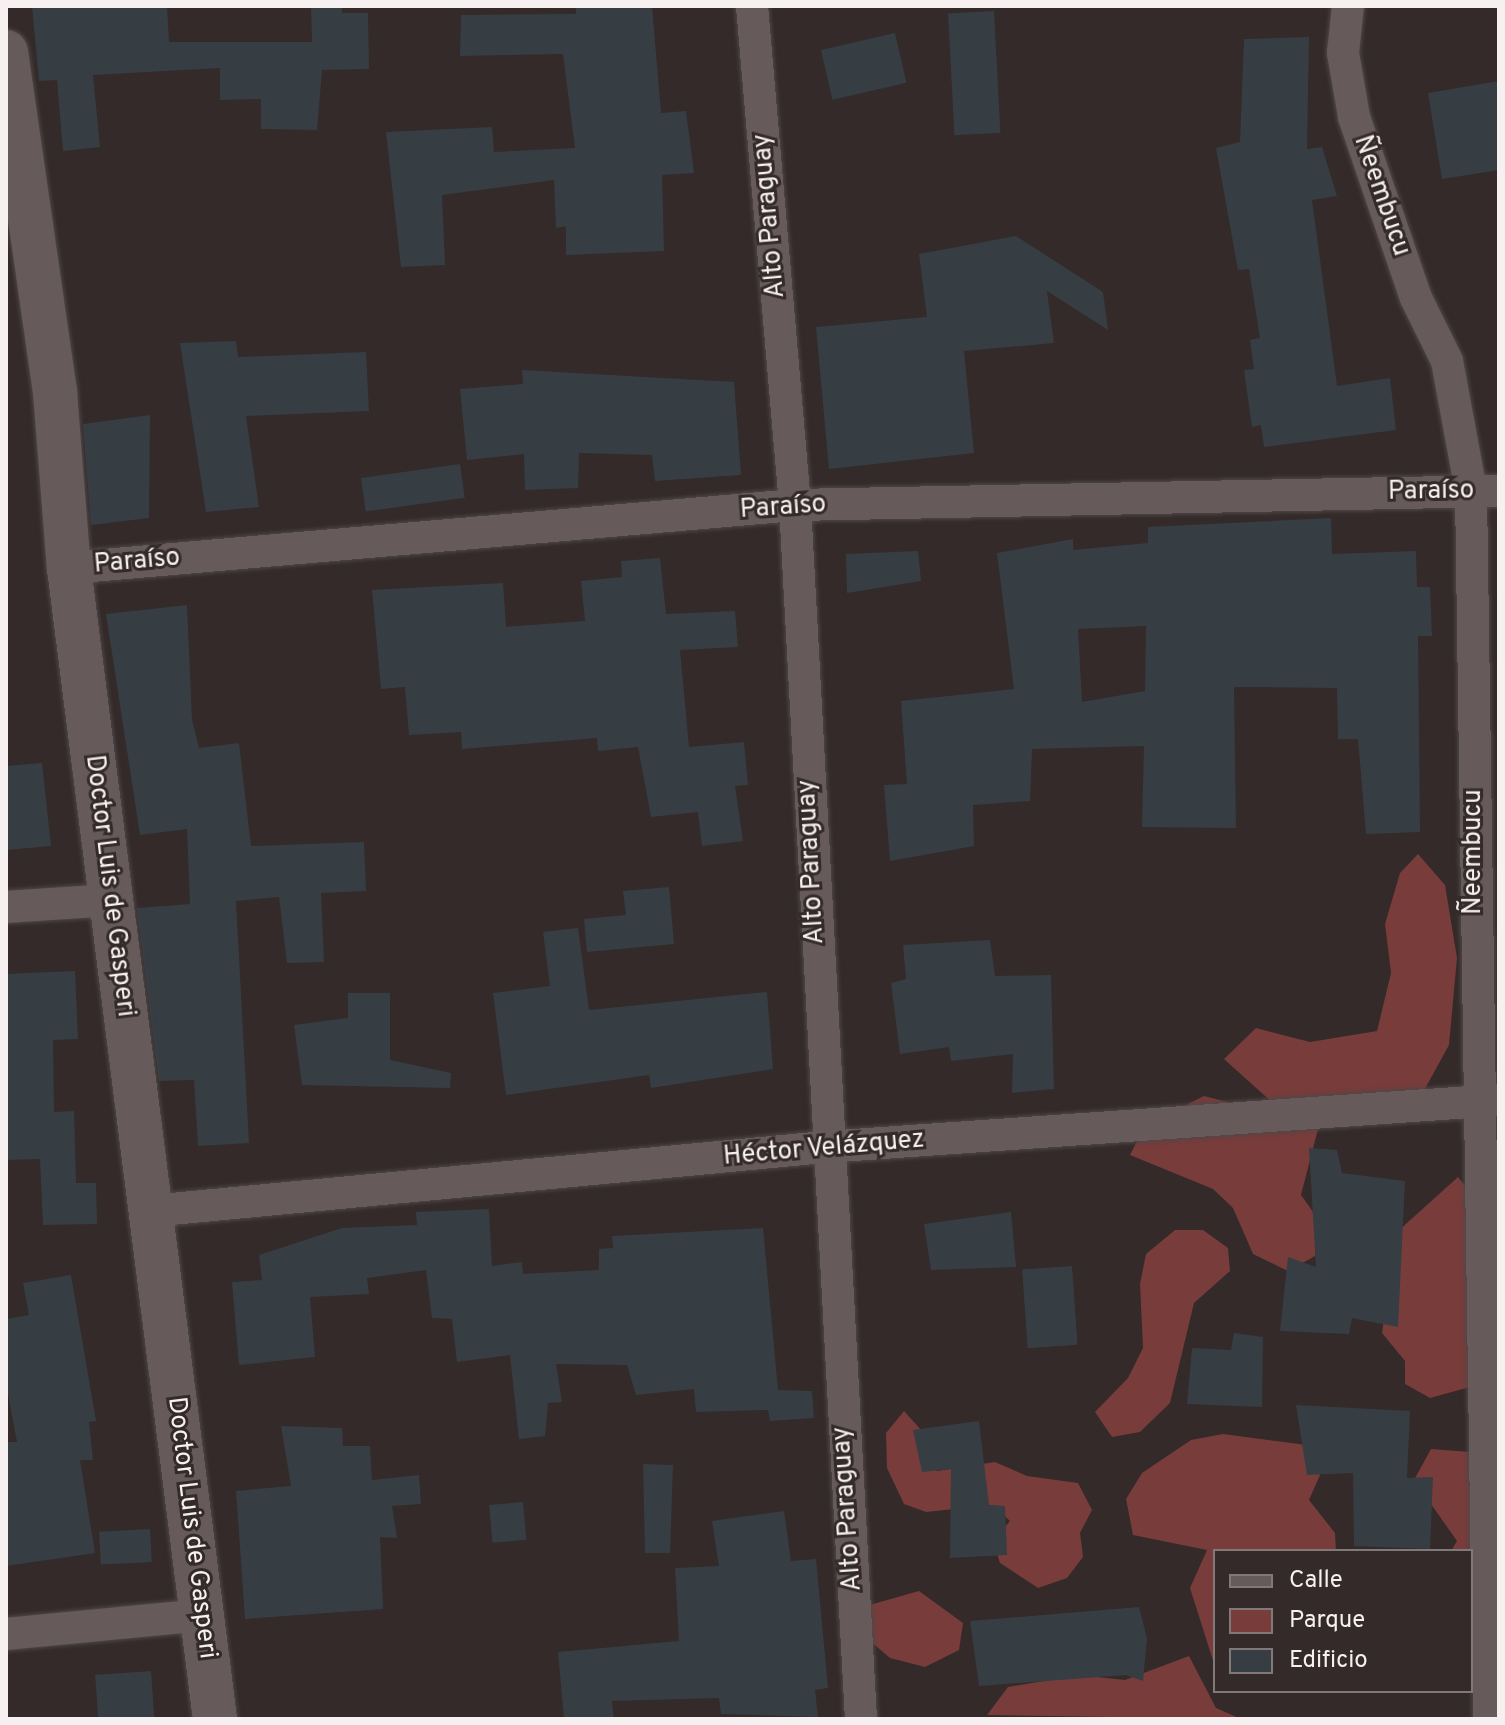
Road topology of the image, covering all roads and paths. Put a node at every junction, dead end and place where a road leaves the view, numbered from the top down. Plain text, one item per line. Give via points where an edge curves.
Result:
1 (752, 6) edge
2 (1348, 6) edge
3 (6, 52) edge
4 (1485, 491) edge
5 (795, 505) junction
6 (69, 568) junction
7 (111, 900) junction
8 (6, 907) edge
9 (1487, 1101) edge
10 (825, 1147) junction
11 (150, 1211) junction
12 (203, 1615) junction
13 (6, 1634) edge
14 (215, 1719) edge
15 (861, 1719) edge
16 (1489, 1719) edge

1 - 5 street, Alto Paraguay
2 - 4 street, Ñeembucu via 1343,53 1354,117 1416,298 1447,361
3 - 6 street, Doctor Luis de Gasperi via 55,392
4 - 5 street, Paraíso
4 - 9 street, Ñeembucu
5 - 6 street, Paraíso
5 - 10 street, Alto Paraguay
6 - 7 street, Doctor Luis de Gasperi
7 - 8 street
7 - 11 street, Doctor Luis de Gasperi
9 - 10 street, Héctor Velázquez
9 - 16 street, Ñeembucu
10 - 11 street, Héctor Velázquez
10 - 15 street, Alto Paraguay
11 - 12 street, Doctor Luis de Gasperi
12 - 13 street
12 - 14 street, Doctor Luis de Gasperi

